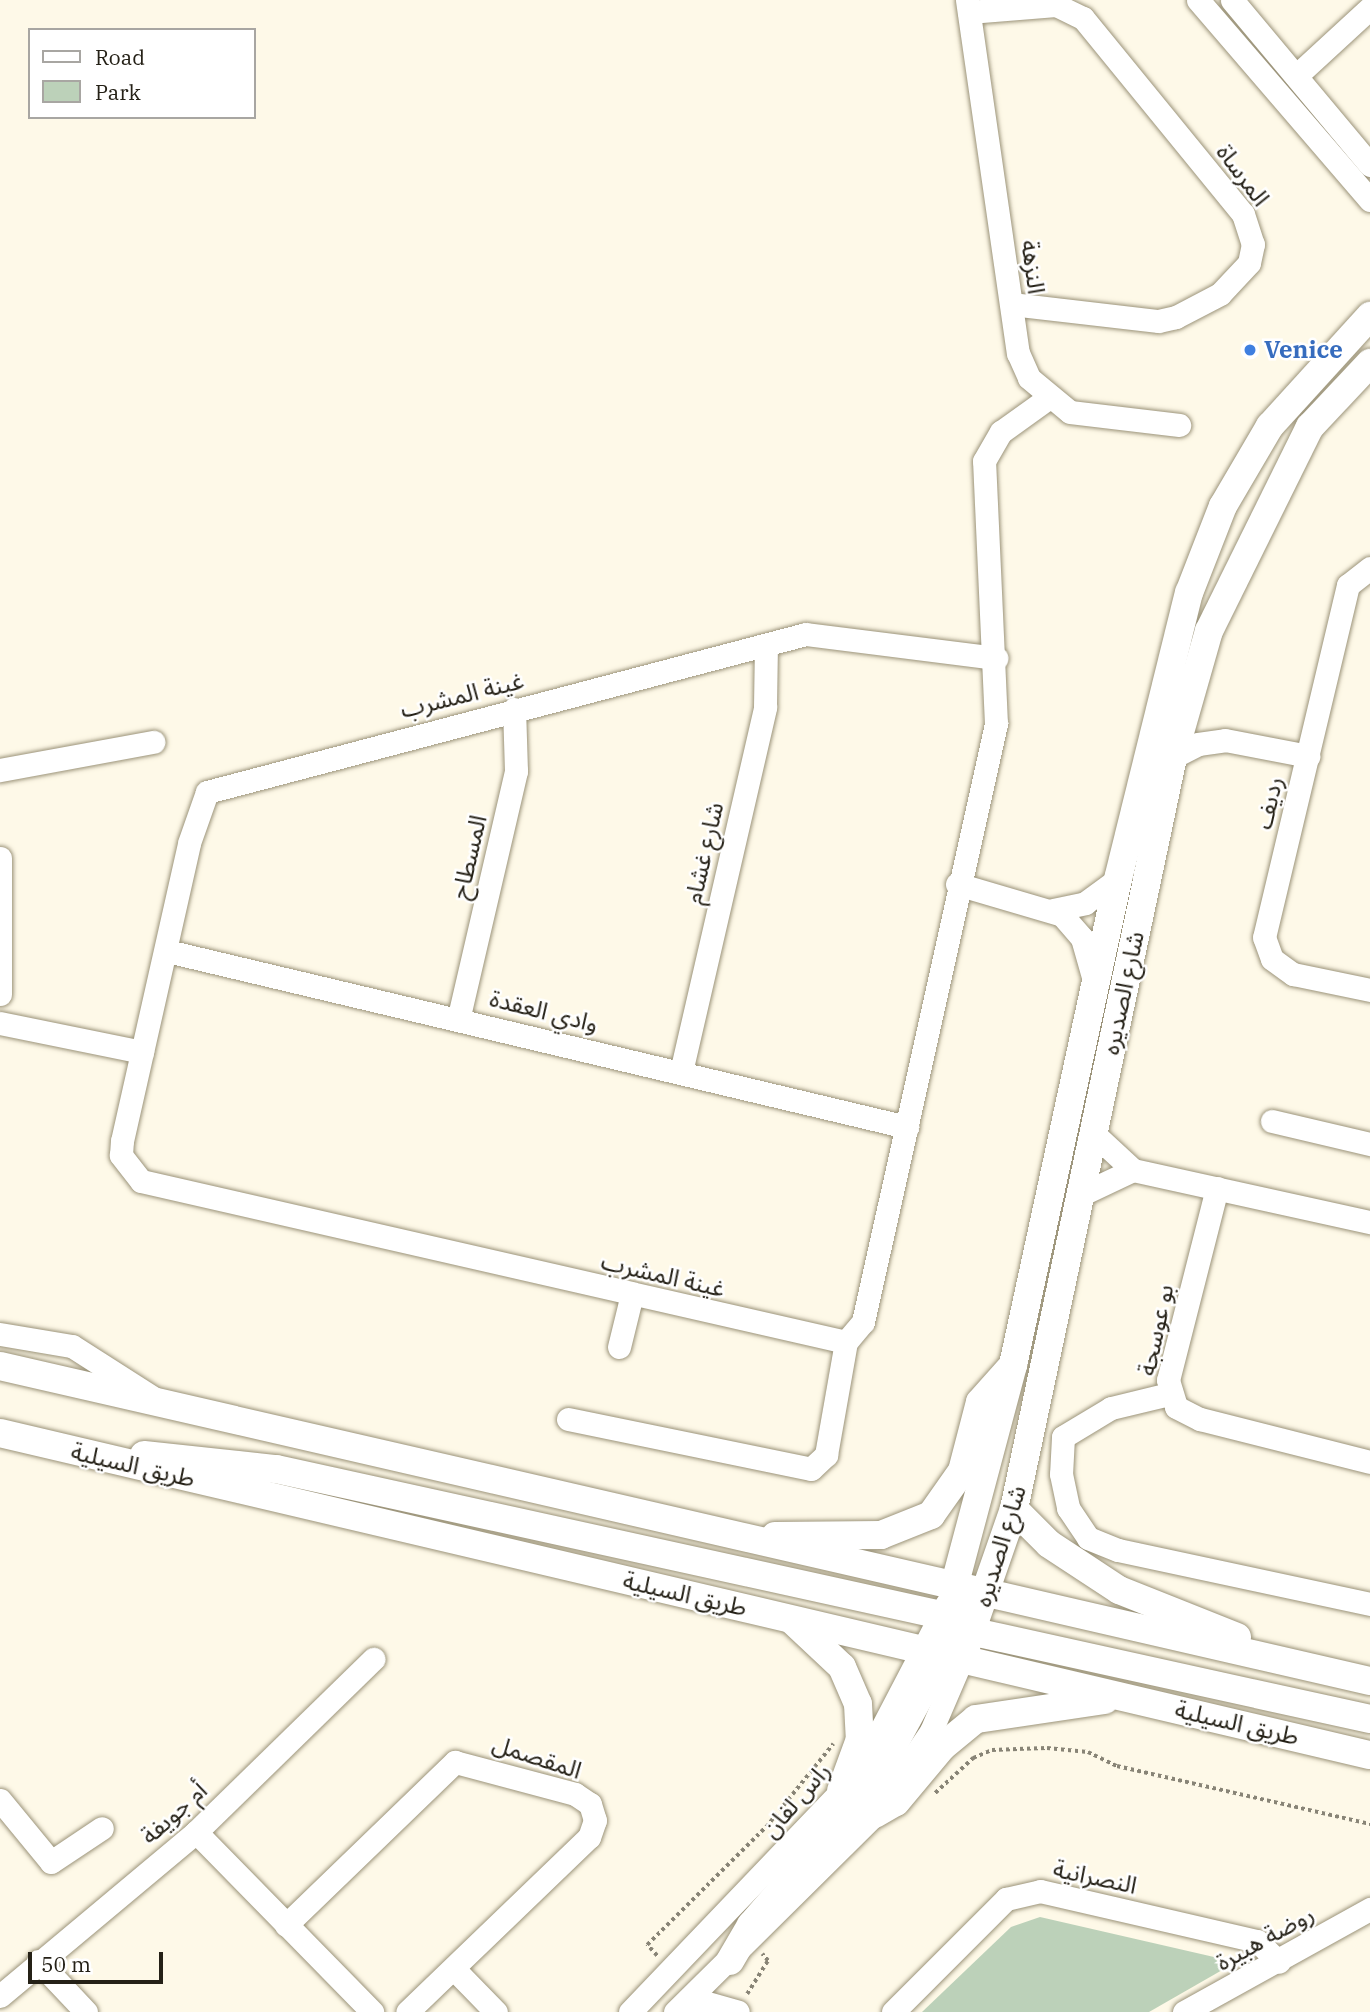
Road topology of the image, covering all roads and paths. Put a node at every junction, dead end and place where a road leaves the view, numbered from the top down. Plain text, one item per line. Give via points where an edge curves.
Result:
1 (1198, 0) edge
2 (1233, 0) edge
3 (968, 6) edge
4 (1370, 8) edge
5 (1296, 76) junction
6 (1370, 164) edge
7 (1370, 200) edge
8 (1370, 299) edge
9 (1012, 304) junction
10 (1365, 330) edge
11 (1370, 363) edge
12 (1346, 385) junction
13 (1047, 399) junction
14 (1179, 425) dead end
15 (1370, 568) edge
16 (766, 645) junction
17 (996, 658) junction
18 (1187, 704) junction
19 (514, 709) junction
20 (1225, 740) junction
21 (153, 742) dead end
22 (1308, 756) junction
23 (1173, 757) junction
24 (0, 769) edge
25 (0, 858) edge
26 (1118, 879) junction
27 (957, 884) junction
28 (1053, 910) junction
29 (167, 951) junction
30 (1095, 984) junction
31 (1370, 990) edge
32 (0, 994) edge
33 (459, 1017) junction
34 (0, 1023) edge
35 (142, 1052) junction
36 (681, 1072) junction
37 (1272, 1121) dead end
38 (907, 1127) junction
39 (1093, 1133) junction
40 (1370, 1144) edge
41 (1133, 1170) junction
42 (1217, 1188) junction
43 (1082, 1194) junction
44 (1368, 1215) edge
45 (632, 1294) junction
46 (0, 1334) edge
47 (846, 1342) junction
48 (619, 1347) dead end
49 (1013, 1365) junction
50 (0, 1366) edge
51 (1169, 1394) junction
52 (157, 1401) junction
53 (568, 1419) dead end
54 (0, 1433) edge
55 (96, 1456) junction
56 (1370, 1462) edge
57 (1014, 1509) junction
58 (754, 1540) junction
59 (988, 1595) junction
60 (1370, 1604) edge
61 (957, 1614) junction
62 (788, 1618) junction
63 (942, 1656) junction
64 (373, 1660) dead end
65 (1323, 1671) junction
66 (1370, 1681) edge
67 (1125, 1697) junction
68 (1370, 1719) edge
69 (860, 1739) junction
70 (1370, 1755) edge
71 (841, 1791) junction
72 (932, 1797) dead end
73 (0, 1800) edge
74 (875, 1814) junction
75 (1370, 1824) edge
76 (102, 1828) dead end
77 (196, 1832) junction
78 (1370, 1909) edge
79 (286, 1925) junction
80 (752, 1940) junction
81 (38, 1961) junction
82 (730, 1961) junction
83 (1279, 1962) junction
84 (454, 1969) junction
85 (671, 1970) junction
86 (0, 1996) edge
87 (739, 2010) edge
88 (676, 2011) edge
89 (86, 2012) edge
90 (372, 2012) edge
91 (407, 2012) edge
92 (496, 2012) edge
93 (630, 2012) edge
94 (893, 2012) edge
95 (1184, 2012) edge

1 - 7 street
2 - 5 street
3 - 9 street, النزهة
3 - 9 street, المرساة via 1045,4 1074,11 1242,214 1253,244 1249,263 1220,294 1175,317 1158,321
4 - 5 street
5 - 6 street
8 - 10 main road
9 - 13 street, النزهة via 1018,353
10 - 12 main road
10 - 26 main road, شارع الصديره via 1270,426 1209,538 1189,593
11 - 12 main road, شارع الصديره
12 - 18 main road, شارع الصديره via 1310,427 1263,514 1212,624
13 - 14 street via 1097,418
13 - 17 street via 1001,432 984,461
15 - 22 street, رديف via 1348,585
16 - 17 street, غينة المشرب via 806,634 860,636 954,657
16 - 19 street, غينة المشرب
16 - 36 street, شارع غشام via 765,707
17 - 27 street via 996,724
18 - 20 street
18 - 23 main road, شارع الصديره
19 - 29 street, غينة المشرب via 207,792
19 - 33 street, المسطاح via 516,771
20 - 22 street
20 - 23 street via 1198,744
21 - 24 street
22 - 31 street, رديف via 1264,937 1272,959 1293,974
23 - 39 main road, شارع الصديره
25 - 32 street
26 - 28 street via 1085,903
26 - 30 main road, شارع الصديره
27 - 28 street
27 - 38 street
28 - 30 street via 1082,938
29 - 33 street, وادي العقدة
29 - 35 street, غينة المشرب
30 - 49 main road, شارع الصديره
33 - 36 street, وادي العقدة
34 - 35 street
35 - 45 street, غينة المشرب via 121,1156 141,1181
36 - 38 street, وادي العقدة
37 - 40 street
38 - 47 street via 863,1322
39 - 41 street
39 - 43 main road, شارع الصديره
41 - 42 street
41 - 43 street
42 - 44 street
42 - 51 street, بو عوسجة
43 - 57 main road, شارع الصديره
45 - 47 street, غينة المشرب
45 - 48 street
46 - 52 street via 72,1346
47 - 53 street via 826,1455 811,1469
49 - 58 main road via 980,1402 962,1471 931,1515 881,1535
49 - 61 main road, شارع الصديره
50 - 52 main road
51 - 56 street, بو عوسجة via 1186,1415
51 - 60 street via 1111,1408 1063,1437 1060,1474 1068,1508 1088,1538 1118,1550
52 - 58 main road
54 - 55 main road, طريق السيلية
55 - 61 main road via 186,1456 264,1467
55 - 62 main road, طريق السيلية
57 - 59 main road, شارع الصديره
57 - 65 main road via 1049,1544 1119,1590
58 - 61 main road
59 - 61 main road, شارع الصديره
59 - 65 main road
61 - 63 main road
61 - 68 main road
62 - 63 main road, طريق السيلية
62 - 69 main road via 842,1667 858,1704
63 - 67 main road, طريق السيلية
63 - 71 street, راس لفان
63 - 74 street via 931,1731
63 - 82 main road via 870,1788 751,1925
64 - 77 street, أم جويفة
65 - 66 main road
67 - 70 main road, طريق السيلية
67 - 74 main road via 976,1719 942,1747 896,1802
69 - 71 main road
69 - 85 path via 840,1736 766,1827 647,1945
71 - 85 street, راس لفان
72 - 75 path via 973,1758 992,1750 1047,1748 1088,1752 1117,1766
73 - 76 street via 51,1862
74 - 80 street
77 - 79 street
77 - 81 street, أم جويفة
78 - 83 street, روضة هبيرة
79 - 84 street, المقصمل via 456,1762 576,1794 590,1804 595,1820 589,1837
79 - 90 street
80 - 82 street
80 - 87 path via 768,1961
81 - 86 street, أم جويفة
81 - 89 street
82 - 87 street via 728,1986
82 - 88 street
83 - 94 street, النصرانية via 1257,1941 1040,1891 1006,1899
83 - 95 street, روضة هبيرة
84 - 91 street, المقصمل
84 - 92 street
85 - 93 street, راس لفان
87 - 88 street via 704,2002

